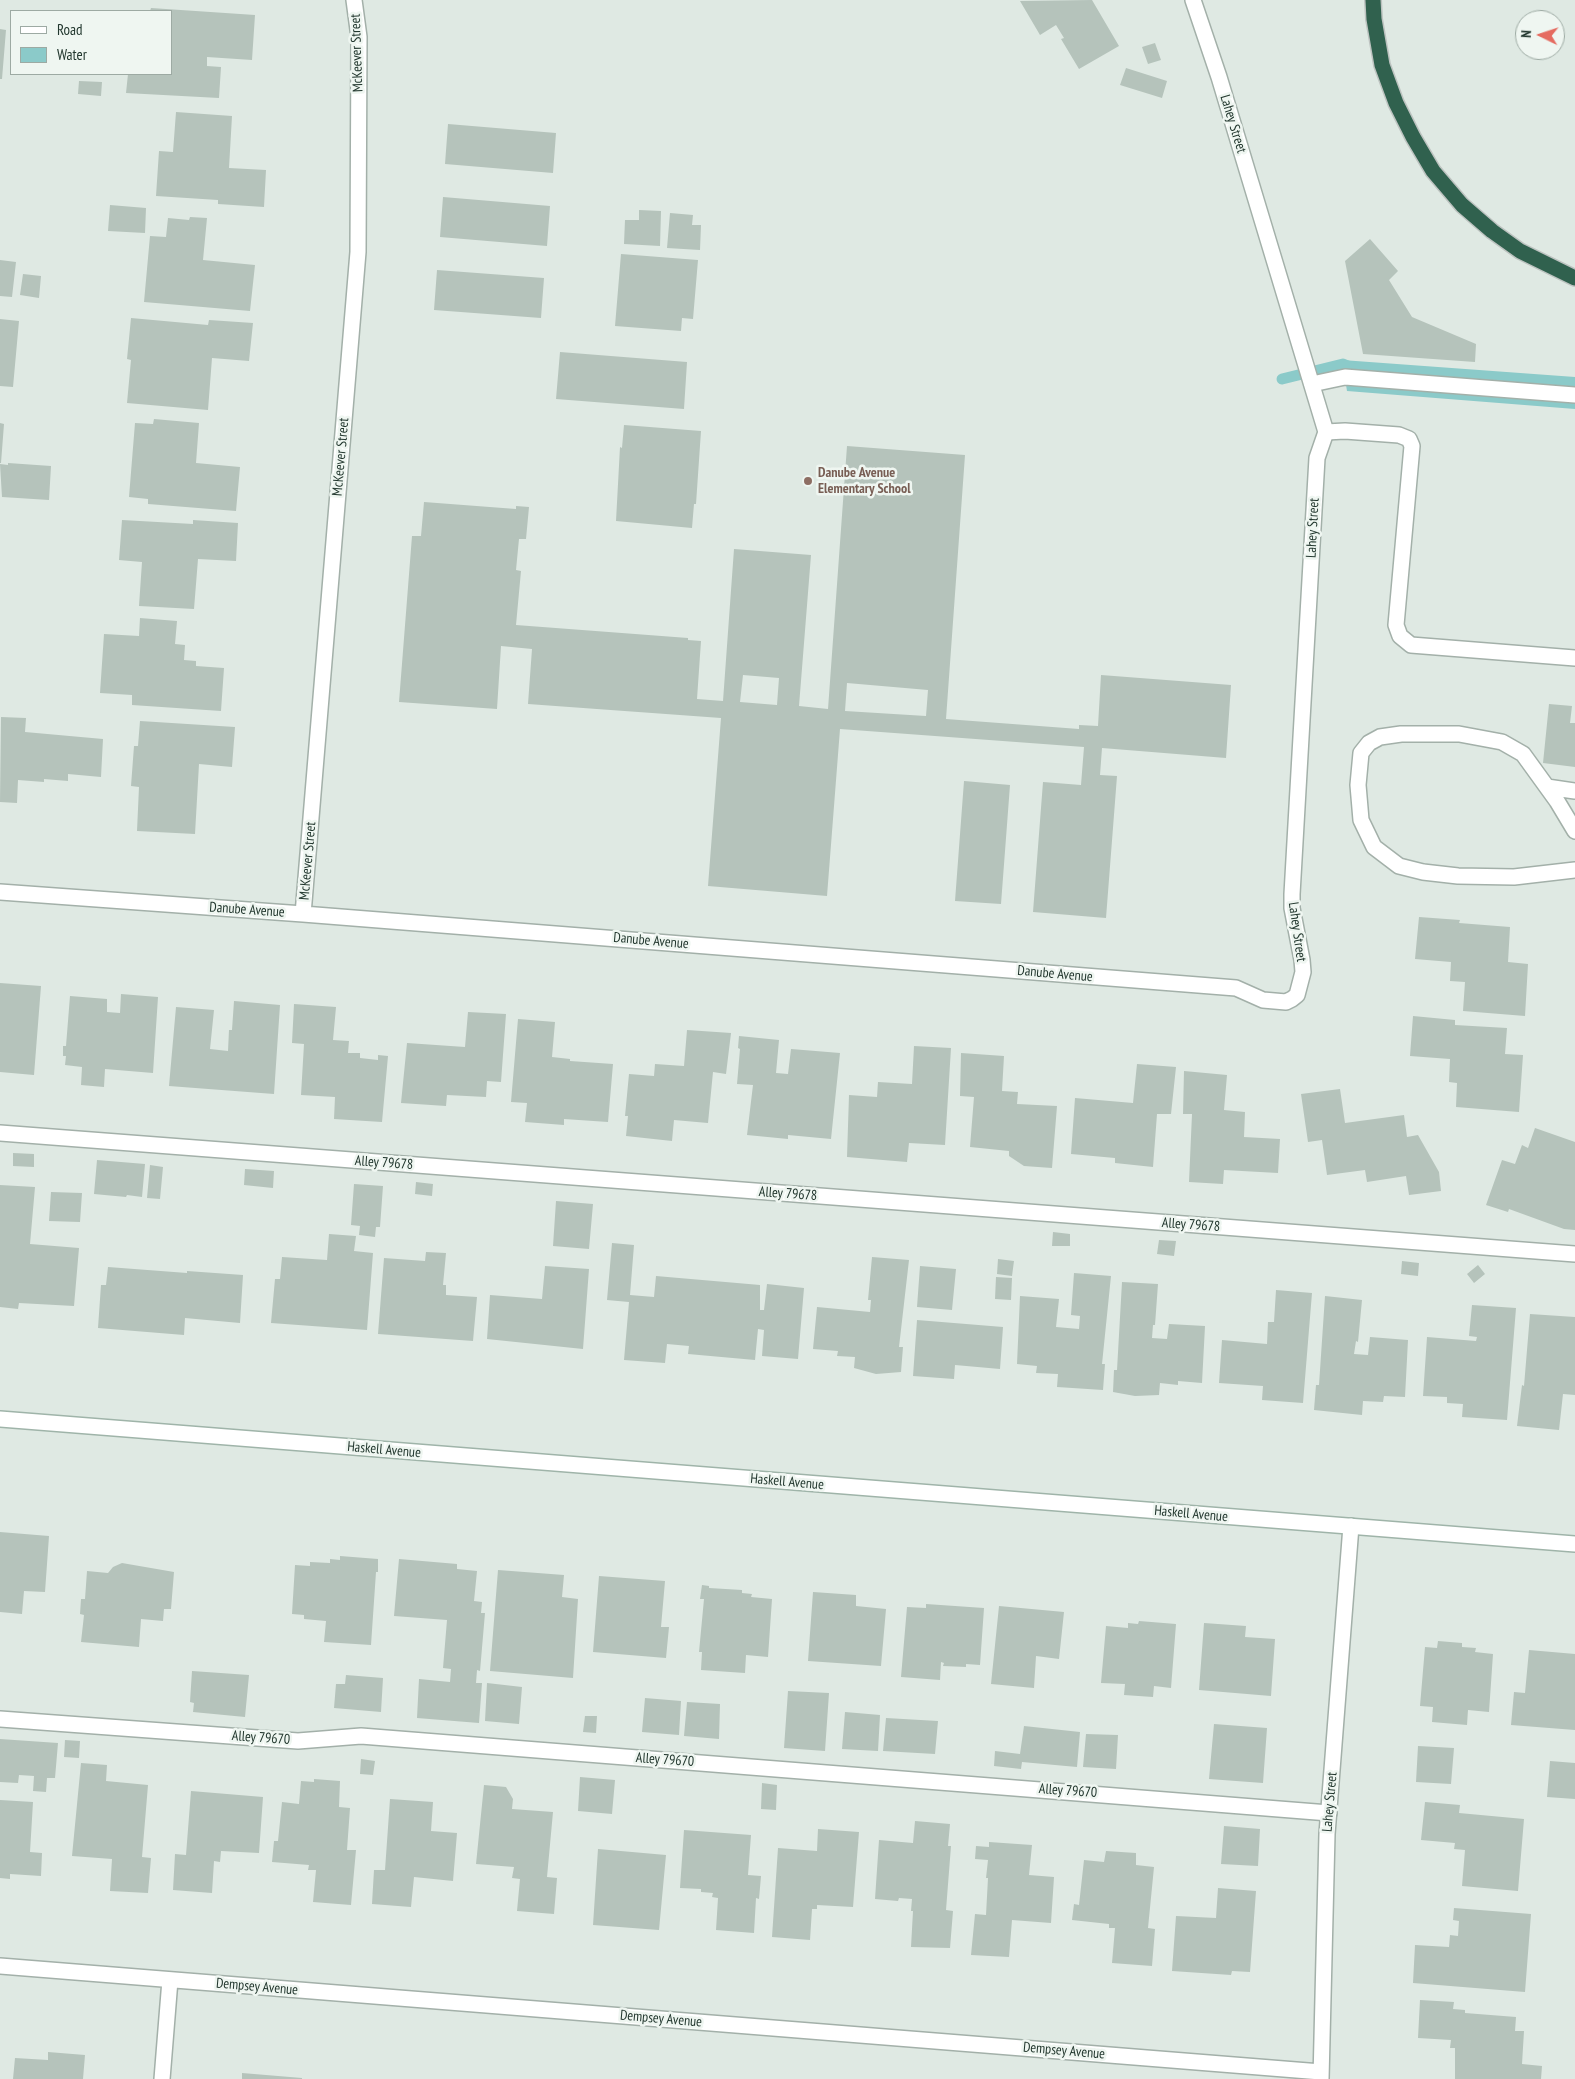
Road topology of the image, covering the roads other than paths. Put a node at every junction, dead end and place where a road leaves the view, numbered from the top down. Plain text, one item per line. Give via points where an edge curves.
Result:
1 (354, 0) edge
2 (1193, 0) edge
3 (1373, 0) edge
4 (1575, 278) edge
5 (1312, 384) junction
6 (1575, 395) edge
7 (1326, 432) junction
8 (1575, 658) edge
9 (1547, 787) junction
10 (1575, 791) edge
11 (1575, 831) edge
12 (1575, 870) edge
13 (0, 892) edge
14 (303, 914) junction
15 (1297, 995) joint
16 (0, 1133) edge
17 (1575, 1254) edge
18 (0, 1419) edge
19 (1351, 1526) junction
20 (1575, 1544) edge
21 (0, 1719) edge
22 (1329, 1813) junction
23 (0, 1966) edge
24 (170, 1980) junction
25 (1321, 2075) edge
26 (162, 2079) edge

1 - 14 street, McKeever Street via 359,37 358,252
2 - 5 street, Lahey Street
3 - 4 highway via 1382,66 1413,137 1434,170 1462,205 1492,231 1520,251
5 - 6 street via 1346,377
5 - 7 street, Lahey Street
7 - 8 street via 1399,435 1409,439 1412,446 1396,625 1400,636 1411,645
7 - 15 street, Lahey Street via 1317,458 1292,894 1302,960
9 - 10 street
9 - 11 street
9 - 12 street via 1523,754 1502,742 1459,734 1380,737 1360,753 1361,820 1374,847 1399,866 1458,876 1514,878
13 - 14 street, Danube Avenue
14 - 15 street, Danube Avenue via 1236,988 1275,1002 1286,1002
16 - 17 street, Alley 79678
18 - 19 street, Haskell Avenue
19 - 20 street, Haskell Avenue
19 - 22 street, Lahey Street
21 - 22 street, Alley 79670 via 298,1741 361,1736
22 - 25 street, Lahey Street
23 - 24 street, Dempsey Avenue
24 - 25 street, Dempsey Avenue
24 - 26 street

